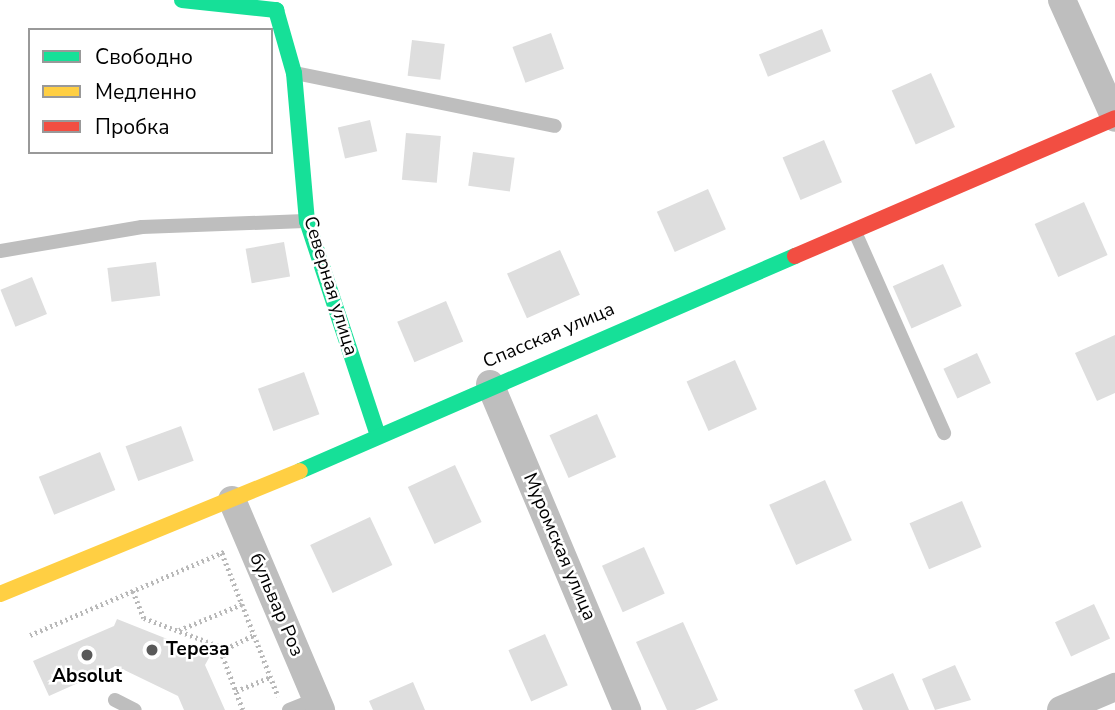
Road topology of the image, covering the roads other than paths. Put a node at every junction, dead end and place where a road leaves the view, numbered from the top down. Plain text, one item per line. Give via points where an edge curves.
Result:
1 (182, 0) edge
2 (1062, 0) edge
3 (275, 5) edge
4 (294, 73) junction
5 (1115, 118) edge
6 (555, 126) dead end
7 (307, 221) junction
8 (853, 227) junction
9 (0, 251) edge
10 (490, 384) junction
11 (944, 433) dead end
12 (378, 436) junction
13 (232, 500) junction
14 (0, 594) edge
15 (1115, 687) edge
16 (115, 700) dead end
17 (318, 705) edge
18 (285, 706) edge
19 (135, 710) edge
20 (627, 710) edge
21 (1061, 710) edge

1 - 3 street, Северная улица
2 - 5 street
3 - 4 street, Северная улица
4 - 6 lane
4 - 7 street, Северная улица
5 - 8 street, Спасская улица
7 - 9 lane via 142,227
7 - 12 street, Северная улица
8 - 10 street, Спасская улица
8 - 11 lane
10 - 12 street, Спасская улица
10 - 20 street, Муромская улица
12 - 13 street, Спасская улица
13 - 14 street, Спасская улица
13 - 17 street, бульвар Роз
15 - 21 street
16 - 19 lane
17 - 18 lane

